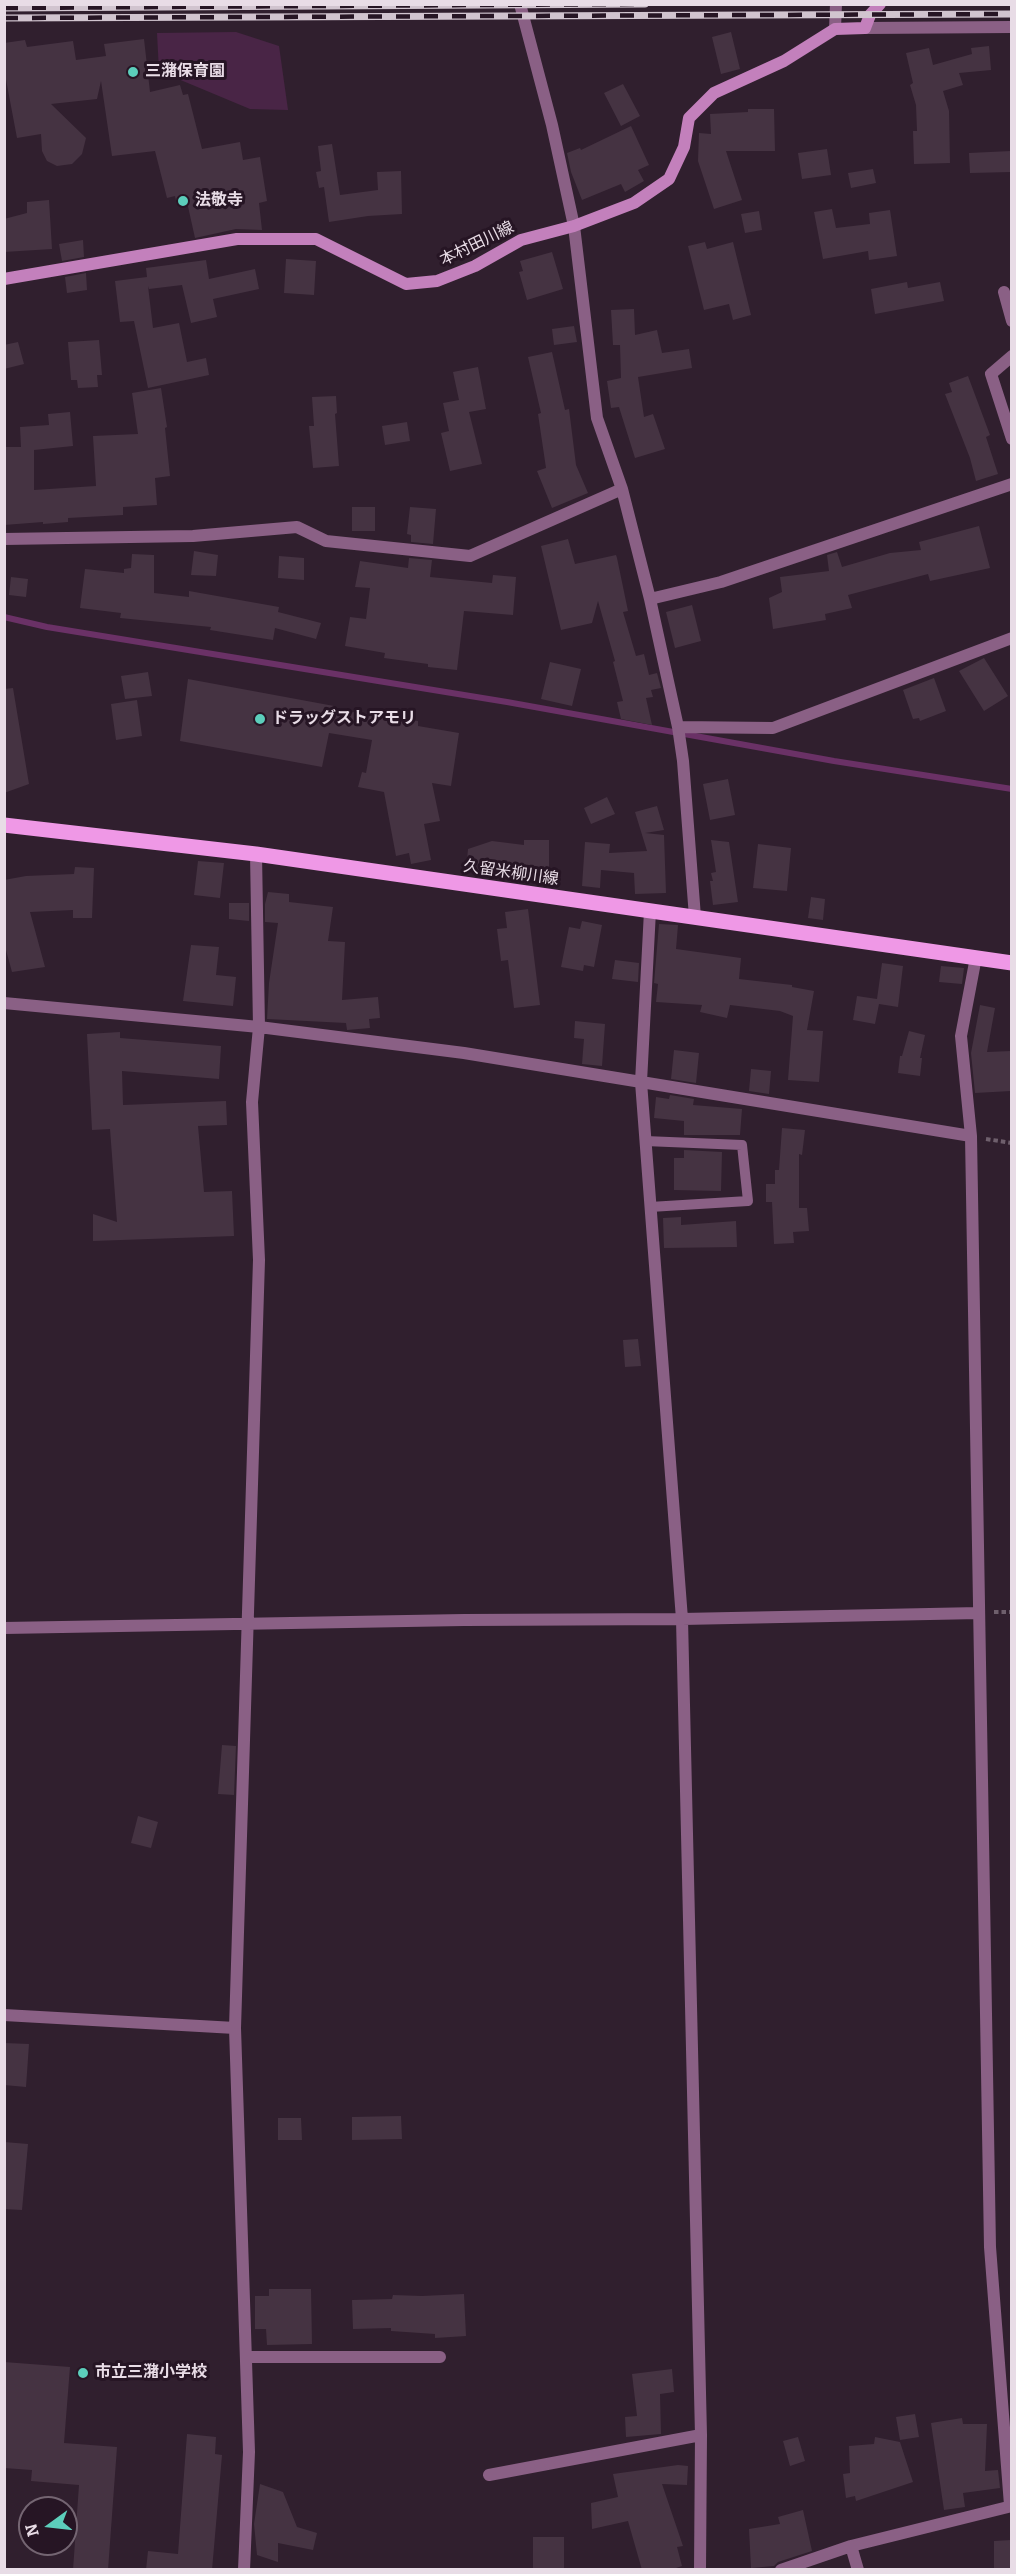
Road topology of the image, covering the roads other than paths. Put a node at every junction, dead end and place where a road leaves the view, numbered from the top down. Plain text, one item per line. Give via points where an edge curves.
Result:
1 (520, 4) edge
2 (836, 4) edge
3 (880, 4) edge
4 (1011, 27) edge
5 (865, 28) junction
6 (835, 29) junction
7 (574, 226) junction
8 (4, 279) edge
9 (1004, 292) dead end
10 (1011, 321) edge
11 (1011, 356) edge
12 (1011, 439) edge
13 (1011, 484) edge
14 (622, 489) junction
15 (4, 539) edge
16 (650, 599) junction
17 (1011, 638) edge
18 (678, 727) junction
19 (4, 825) edge
20 (256, 854) junction
21 (650, 911) junction
22 (696, 918) junction
23 (976, 957) junction
24 (1011, 963) edge
25 (4, 1003) edge
26 (259, 1027) junction
27 (640, 1082) junction
28 (971, 1136) junction
29 (645, 1141) junction
30 (650, 1207) junction
31 (980, 1612) junction
32 (682, 1619) junction
33 (249, 1624) junction
34 (4, 1628) edge
35 (4, 2015) edge
36 (235, 2028) junction
37 (248, 2357) junction
38 (440, 2357) dead end
39 (701, 2435) junction
40 (489, 2475) dead end
41 (1011, 2506) edge
42 (851, 2546) junction
43 (244, 2570) edge
44 (700, 2570) edge
45 (781, 2570) edge
46 (858, 2570) edge

1 - 7 street
2 - 6 street
3 - 5 main road
4 - 5 street
5 - 6 main road
6 - 7 main road, 本村田川線 via 784,62 714,93 688,118 684,147 669,179 634,203
7 - 8 main road, 本村田川線 via 521,240 475,266 437,281 406,284 316,239 237,240
7 - 14 street via 597,418
9 - 10 street
11 - 12 street via 992,374
13 - 16 street via 721,582
14 - 15 street via 470,556 326,541 297,527 193,536
14 - 16 street
16 - 18 street
17 - 18 street via 773,728
18 - 22 street
19 - 20 main road, 久留米柳川線
20 - 21 main road, 久留米柳川線
20 - 26 street
21 - 22 main road, 久留米柳川線
21 - 27 street
22 - 23 main road, 久留米柳川線
23 - 24 main road, 久留米柳川線
23 - 28 street via 962,1036
25 - 26 street
26 - 27 street via 464,1053
26 - 33 street via 252,1102 259,1260
27 - 28 street
27 - 29 street
28 - 31 street
29 - 30 street
29 - 30 lane via 742,1145 748,1202
30 - 32 street
31 - 32 street
31 - 41 street via 990,2247
32 - 33 street
32 - 39 street
33 - 34 street
33 - 36 street
35 - 36 street
36 - 37 street
37 - 38 street
37 - 43 street
39 - 40 street
39 - 44 street
41 - 42 street
42 - 45 street
42 - 46 street

